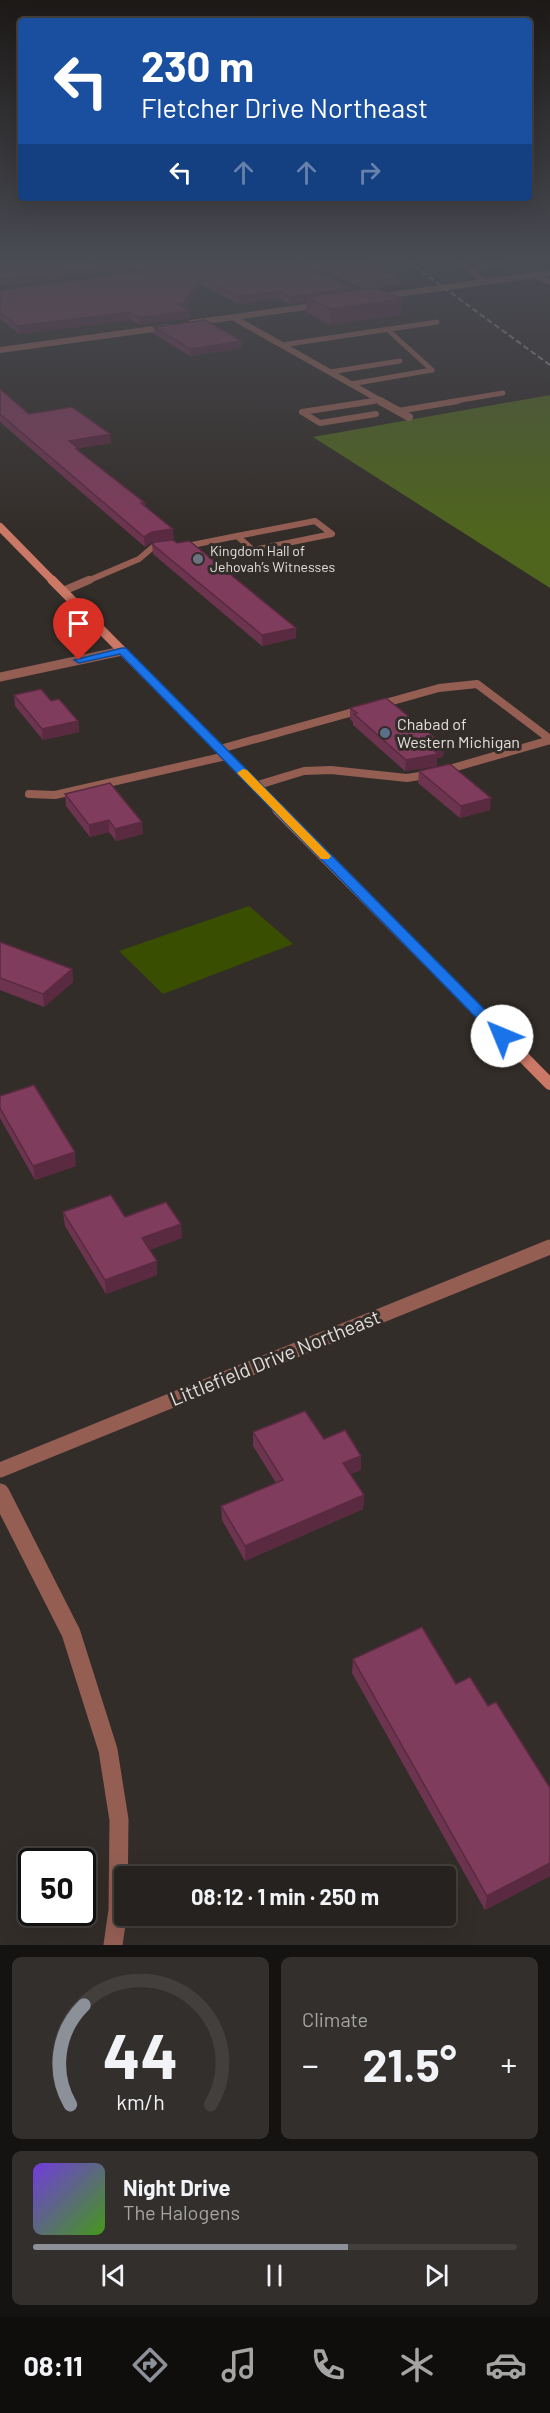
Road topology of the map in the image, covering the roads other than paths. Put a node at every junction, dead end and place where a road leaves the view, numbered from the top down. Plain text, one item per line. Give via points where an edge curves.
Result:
1 (294, 352) edge
2 (412, 352) edge
3 (400, 361) dead end
4 (330, 372) junction
5 (351, 384) junction
6 (503, 393) dead end
7 (378, 400) junction
8 (357, 403) junction
9 (398, 411) junction
10 (409, 417) dead end
11 (0, 527) edge
12 (237, 536) junction
13 (202, 543) junction
14 (178, 548) edge
15 (63, 591) junction
16 (122, 651) junction
17 (0, 677) edge
18 (550, 739) edge
19 (223, 752) junction
20 (255, 786) junction
21 (30, 794) dead end
22 (550, 1084) edge
23 (550, 1247) edge
24 (0, 1470) edge
25 (0, 1493) edge
26 (113, 1945) edge

1 - 4 street
2 - 5 lane via 432,370
3 - 4 lane
4 - 5 street
5 - 7 street
6 - 9 lane
7 - 8 lane
7 - 9 street
8 - 8 lane via 335,407 302,412 320,423 376,414
9 - 10 street
11 - 15 main road
12 - 12 lane via 315,521 332,534 253,550
12 - 13 lane
13 - 14 lane
13 - 15 lane via 153,548 139,559
15 - 16 main road
16 - 17 street
16 - 19 main road
18 - 19 lane via 477,684 438,688
18 - 20 lane via 432,774 406,778 304,771
19 - 20 main road
19 - 21 lane via 55,795
20 - 22 main road
23 - 24 street, Littlefield Drive Northeast
25 - 26 street via 71,1634 108,1750 119,1820 118,1910

